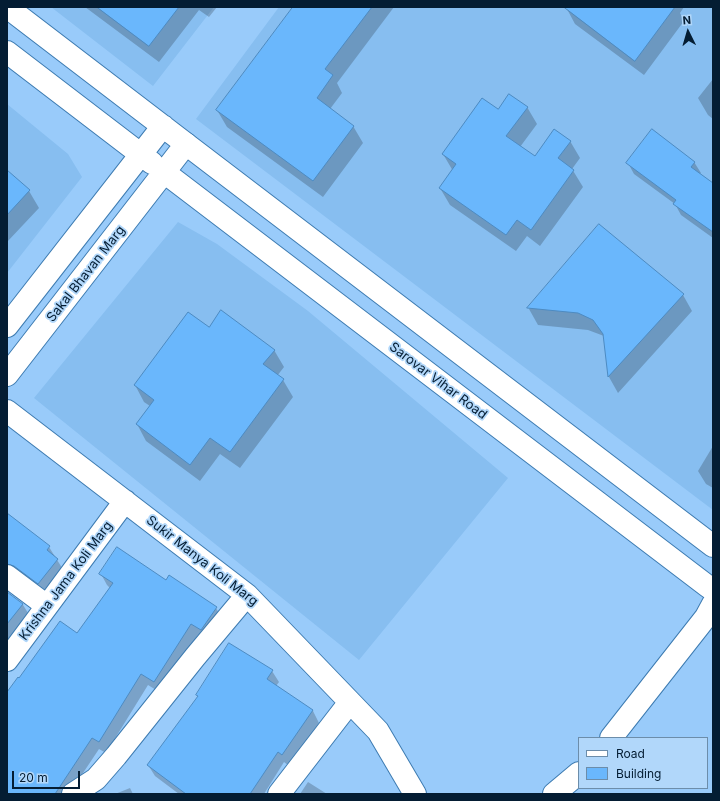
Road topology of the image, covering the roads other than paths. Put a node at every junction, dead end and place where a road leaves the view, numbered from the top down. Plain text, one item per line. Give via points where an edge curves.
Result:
1 (7, 7) edge
2 (7, 52) edge
3 (163, 126) junction
4 (186, 144) junction
5 (141, 154) junction
6 (164, 172) junction
7 (7, 326) edge
8 (7, 375) edge
9 (7, 411) edge
10 (125, 501) junction
11 (713, 546) edge
12 (7, 576) edge
13 (713, 590) edge
14 (248, 595) junction
15 (713, 604) edge
16 (48, 606) junction
17 (12, 643) edge
18 (350, 702) junction
19 (612, 737) edge
20 (578, 774) edge
21 (73, 794) edge
22 (279, 794) edge
23 (415, 794) edge
24 (554, 794) edge

1 - 3 street
2 - 5 street
3 - 4 street
3 - 5 street
4 - 6 street, Sakal Bhavan Marg
4 - 11 street
5 - 6 street
5 - 7 street
6 - 8 street, Sakal Bhavan Marg
6 - 13 street, Sarovar Vihar Road
9 - 10 street, Sukir Manya Koli Marg
10 - 14 street, Sukir Manya Koli Marg
10 - 16 street, Krishna Jama Koli Marg
12 - 16 street
14 - 18 street, Sukir Manya Koli Marg
14 - 21 street via 101,774
15 - 19 street via 706,617
16 - 17 street, Krishna Jama Koli Marg
18 - 22 street
18 - 23 street, Sukir Manya Koli Marg via 378,731
20 - 24 street

